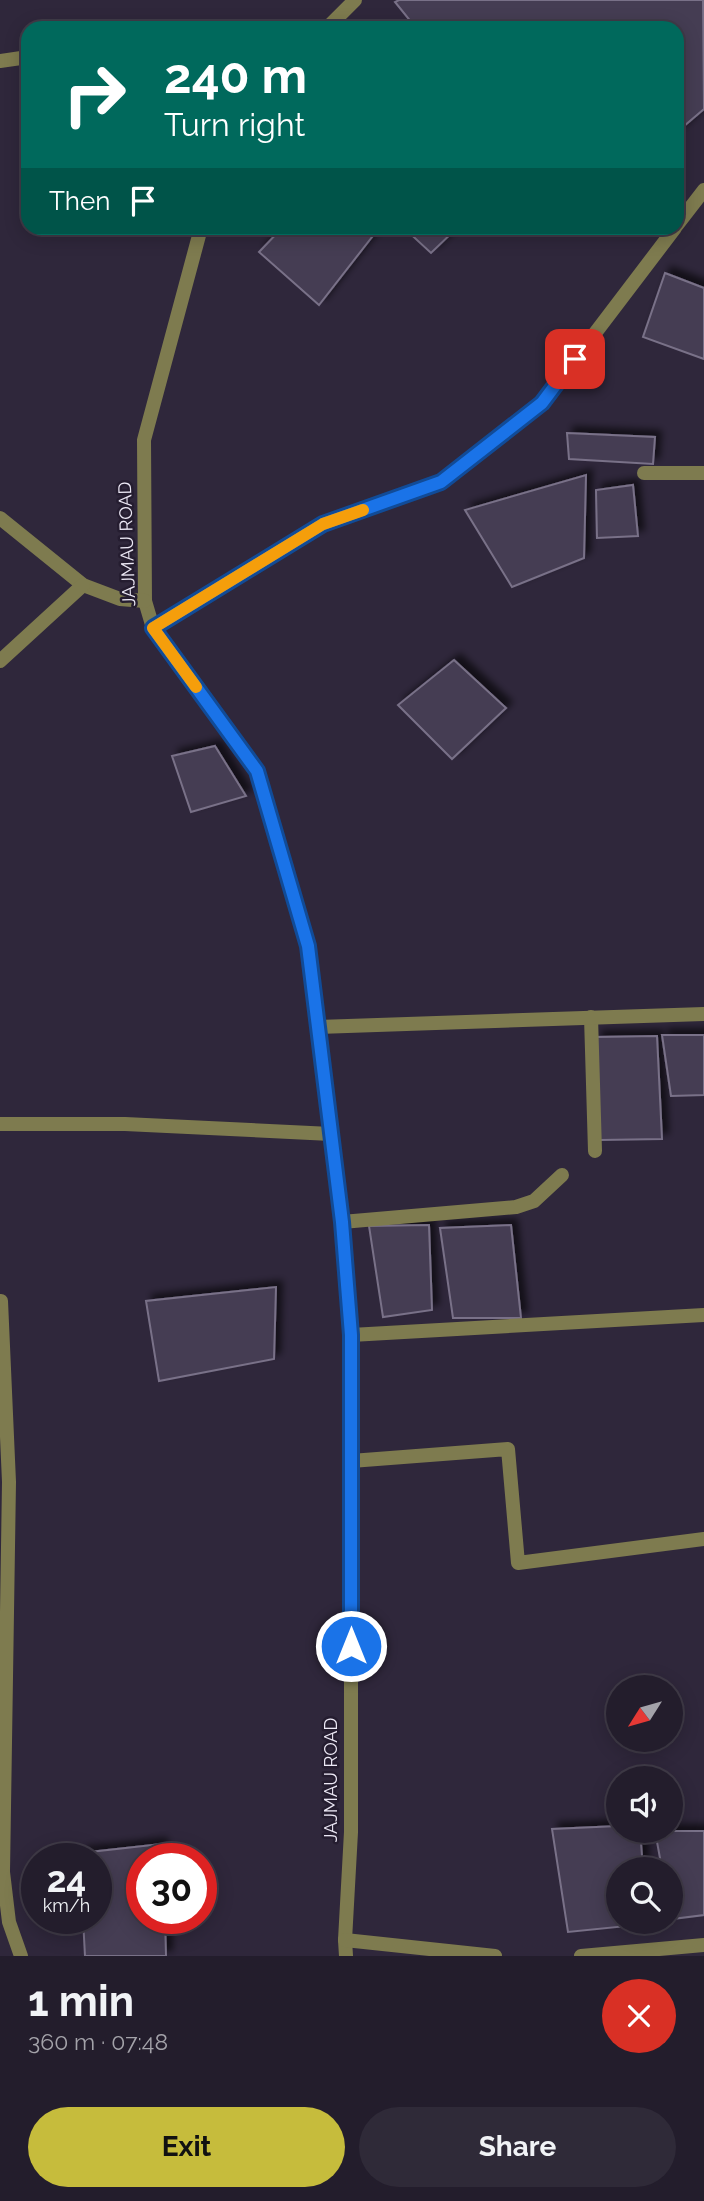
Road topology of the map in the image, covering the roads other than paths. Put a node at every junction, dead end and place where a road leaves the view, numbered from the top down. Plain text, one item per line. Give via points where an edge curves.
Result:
1 (355, 0) edge
2 (334, 21) edge
3 (21, 58) edge
4 (0, 61) edge
5 (704, 190) edge
6 (684, 216) edge
7 (199, 235) edge
8 (669, 235) edge
9 (644, 473) dead end
10 (704, 473) edge
11 (0, 518) edge
12 (83, 585) junction
13 (145, 601) junction
14 (153, 628) junction
15 (0, 661) edge
16 (704, 1014) edge
17 (591, 1017) junction
18 (318, 1027) junction
19 (0, 1124) edge
20 (331, 1134) junction
21 (594, 1151) dead end
22 (562, 1175) dead end
23 (342, 1222) junction
24 (1, 1301) edge
25 (704, 1315) edge
26 (351, 1335) junction
27 (351, 1461) junction
28 (704, 1539) edge
29 (345, 1940) junction
30 (704, 1945) edge
31 (21, 1956) edge
32 (346, 1956) edge
33 (495, 1956) edge
34 (581, 1956) edge

1 - 2 street
3 - 4 street
5 - 6 street
7 - 13 street, JAJMAU ROAD via 144,440
8 - 14 street via 542,403 441,482 323,524
9 - 10 street
11 - 12 street
12 - 13 street via 120,599
12 - 15 street
13 - 14 street, JAJMAU ROAD
14 - 18 street, JAJMAU ROAD via 257,771 308,946
16 - 17 street
17 - 18 street
17 - 21 street
18 - 20 street, JAJMAU ROAD
19 - 20 street via 125,1124
20 - 23 street, JAJMAU ROAD
22 - 23 street via 534,1201 516,1208
23 - 26 street, JAJMAU ROAD
24 - 31 street via 9,1482 3,1872 9,1922
25 - 26 street
26 - 27 street, JAJMAU ROAD
27 - 28 street via 508,1449 518,1563
27 - 29 street, JAJMAU ROAD via 351,1832
29 - 32 street, JAJMAU ROAD
29 - 33 street
30 - 34 street

